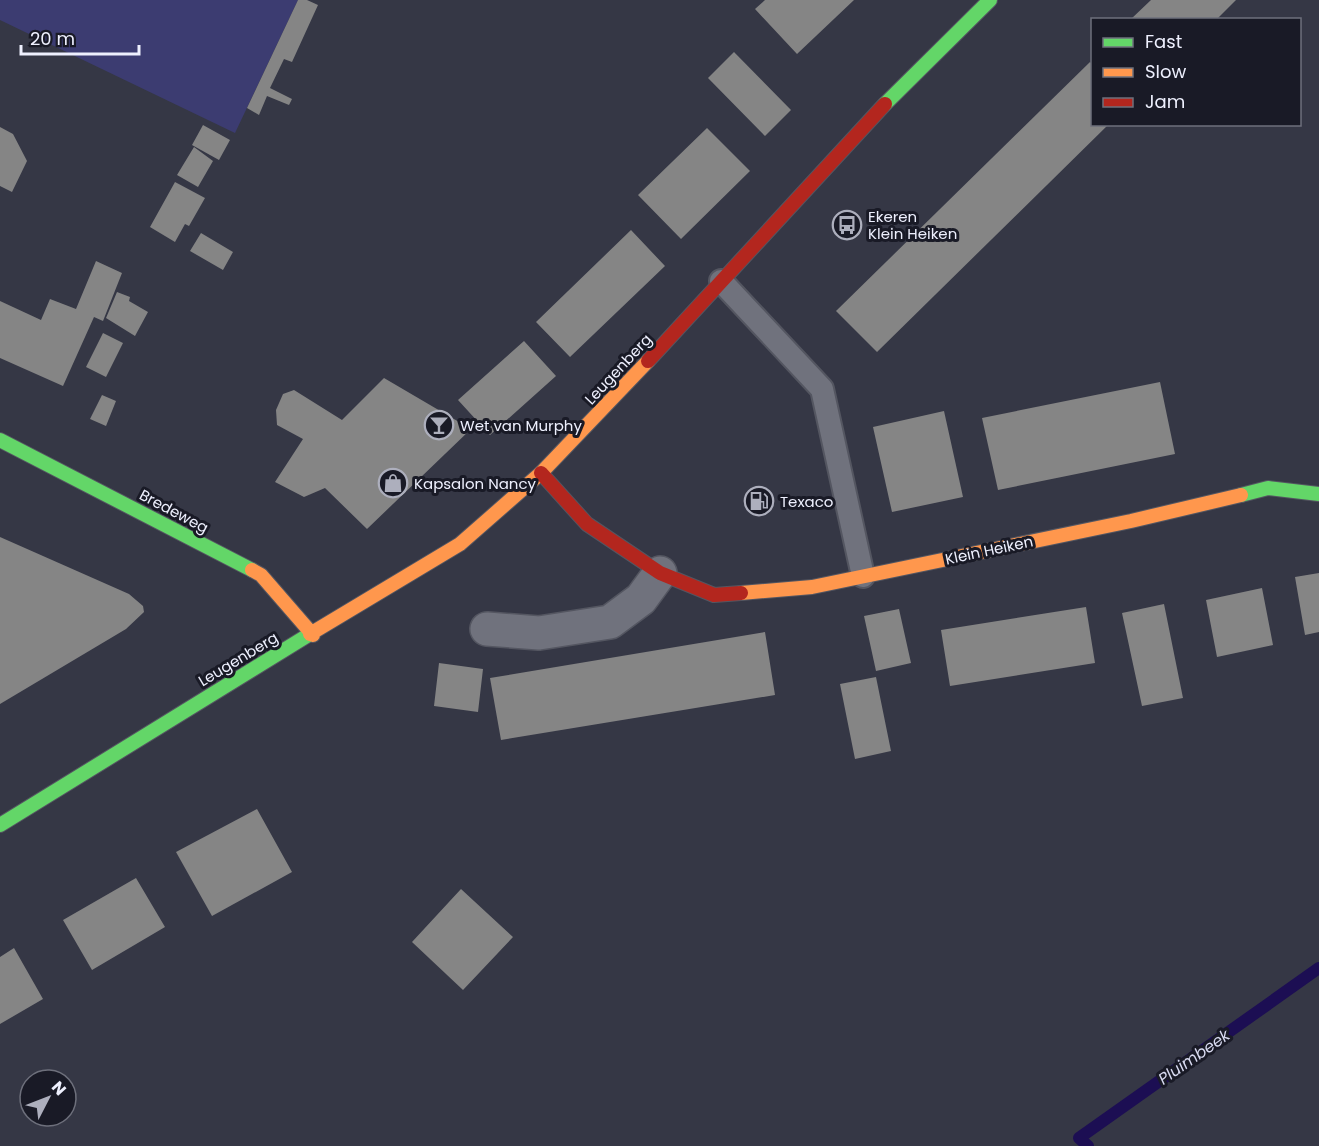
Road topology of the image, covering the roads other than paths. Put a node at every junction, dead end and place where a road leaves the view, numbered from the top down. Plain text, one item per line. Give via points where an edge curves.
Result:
1 (990, 0) edge
2 (721, 281) junction
3 (0, 440) edge
4 (541, 473) junction
5 (1319, 494) edge
6 (660, 573) junction
7 (863, 576) junction
8 (488, 629) dead end
9 (313, 635) junction
10 (0, 825) edge

1 - 2 main road, Leugenberg via 860,129
2 - 4 main road, Leugenberg
2 - 7 lane via 822,389
3 - 9 main road, Bredeweg via 261,575
4 - 6 main road, Klein Heiken via 587,524
4 - 9 main road, Leugenberg via 460,544
5 - 7 main road, Klein Heiken via 1268,488 1131,521
6 - 7 main road, Klein Heiken via 714,595 812,587
6 - 8 street via 641,599 610,622 539,633
9 - 10 main road, Leugenberg via 157,726

